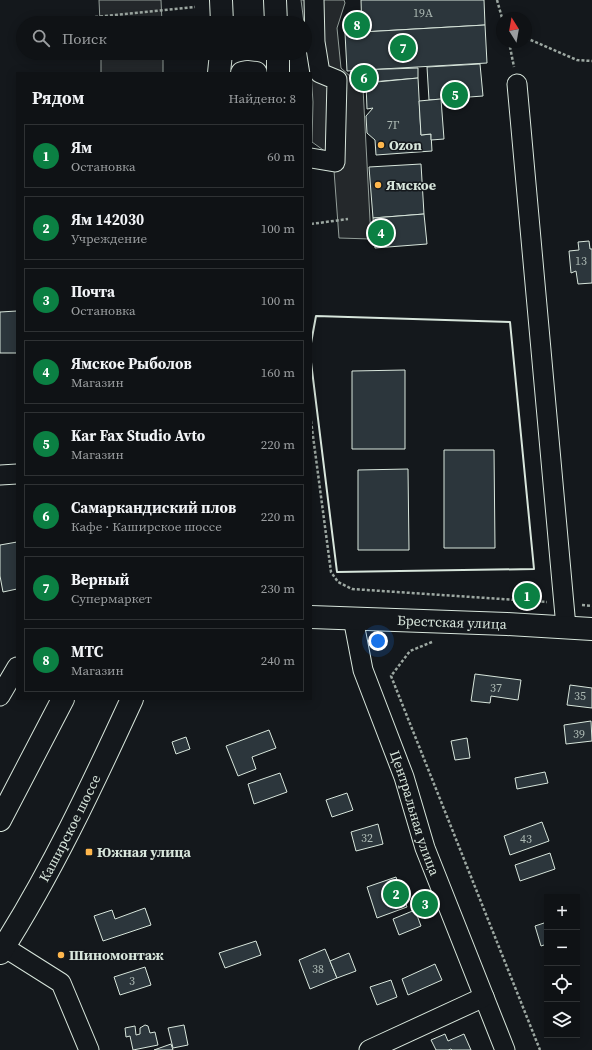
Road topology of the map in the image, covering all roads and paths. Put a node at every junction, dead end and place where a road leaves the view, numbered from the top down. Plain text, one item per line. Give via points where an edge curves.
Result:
1 (222, 0) edge
2 (275, 0) edge
3 (314, 0) edge
4 (496, 0) edge
5 (195, 7) dead end
6 (500, 12) edge
7 (105, 16) edge
8 (222, 16) edge
9 (276, 16) edge
10 (532, 41) edge
11 (510, 48) edge
12 (220, 60) edge
13 (278, 60) edge
14 (592, 61) edge
15 (219, 72) edge
16 (278, 72) edge
17 (517, 84) joint
18 (312, 158) edge
19 (348, 219) dead end
20 (312, 224) edge
21 (312, 429) edge
22 (16, 474) edge
23 (0, 475) edge
24 (563, 604) junction
25 (312, 617) edge
26 (353, 618) junction
27 (566, 627) junction
28 (592, 628) edge
29 (435, 641) dead end
30 (16, 669) edge
31 (0, 696) edge
32 (62, 700) edge
33 (132, 700) edge
34 (139, 700) edge
35 (116, 734) junction
36 (0, 820) edge
37 (29, 906) junction
38 (0, 918) edge
39 (2, 950) edge
40 (484, 997) junction
41 (89, 1050) edge
42 (369, 1050) edge
43 (505, 1050) edge
44 (540, 1050) edge

1 - 8 main road
2 - 9 main road
3 - 18 street via 315,42 320,73 337,80 335,162
4 - 6 path
5 - 7 path
10 - 14 path via 577,60
11 - 17 path
12 - 15 main road
13 - 16 main road
17 - 24 street
19 - 20 path
21 - 24 path via 331,572 338,582 352,589
22 - 23 street
24 - 27 street
25 - 26 main road, Брестская улица
26 - 27 main road, Брестская улица
26 - 40 street, Центральная улица via 363,670 404,777 427,854
27 - 28 main road, Брестская улица
29 - 44 path via 410,651 391,676
30 - 31 street
32 - 36 main road
33 - 35 main road, Каширское шоссе
34 - 35 main road
35 - 37 main road, Каширское шоссе
37 - 38 main road via 7,918
37 - 39 main road, Каширское шоссе
39 - 41 street via 61,983
40 - 42 street
40 - 43 street, Центральная улица

